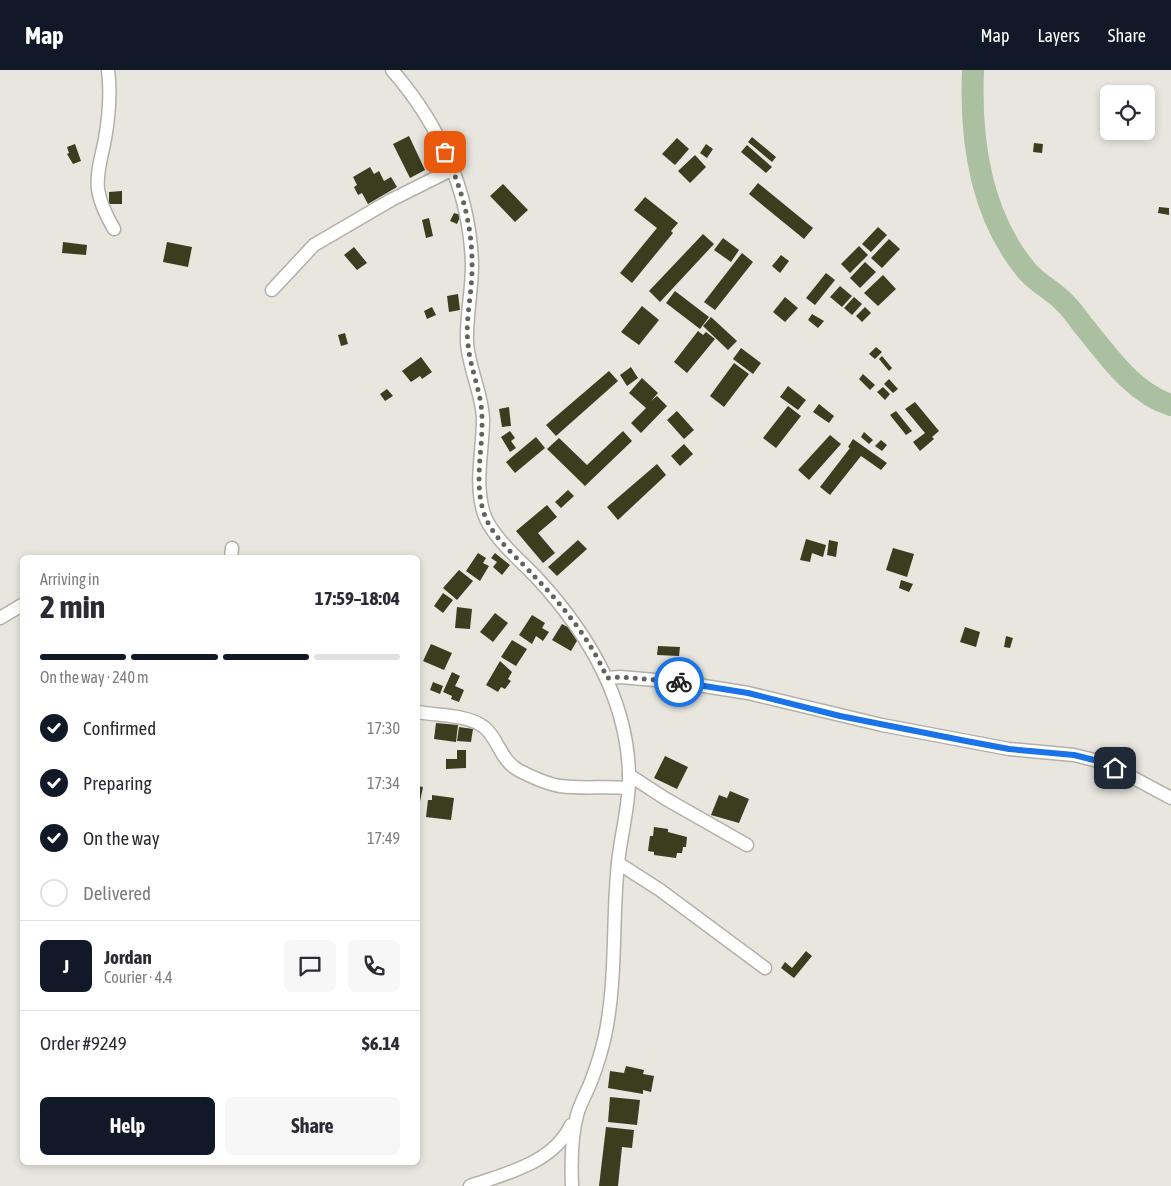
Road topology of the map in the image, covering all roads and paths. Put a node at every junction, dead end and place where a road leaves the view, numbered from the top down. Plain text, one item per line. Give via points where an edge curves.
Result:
1 (108, 70) edge
2 (392, 70) edge
3 (453, 169) junction
4 (114, 229) dead end
5 (272, 290) dead end
6 (20, 606) edge
7 (0, 618) edge
8 (607, 678) junction
9 (420, 712) edge
10 (629, 781) junction
11 (1171, 798) edge
12 (747, 845) dead end
13 (618, 863) junction
14 (765, 968) dead end
15 (578, 1112) junction
16 (470, 1186) edge
17 (572, 1186) edge

1 - 4 street via 109,116 98,188
2 - 3 street via 429,118
3 - 5 street via 391,200 314,245
3 - 8 street via 464,199 471,247 467,342 482,407 479,492 485,516 495,534 569,616
6 - 7 street
8 - 10 street via 626,738
8 - 11 street via 679,682 748,693 1009,749 1074,755 1115,768
9 - 10 street via 476,723 485,728 512,765 551,783 574,787
10 - 12 street
10 - 13 street
13 - 14 street
13 - 15 street via 607,1028
15 - 16 street via 566,1136 552,1152
15 - 17 street via 572,1146

